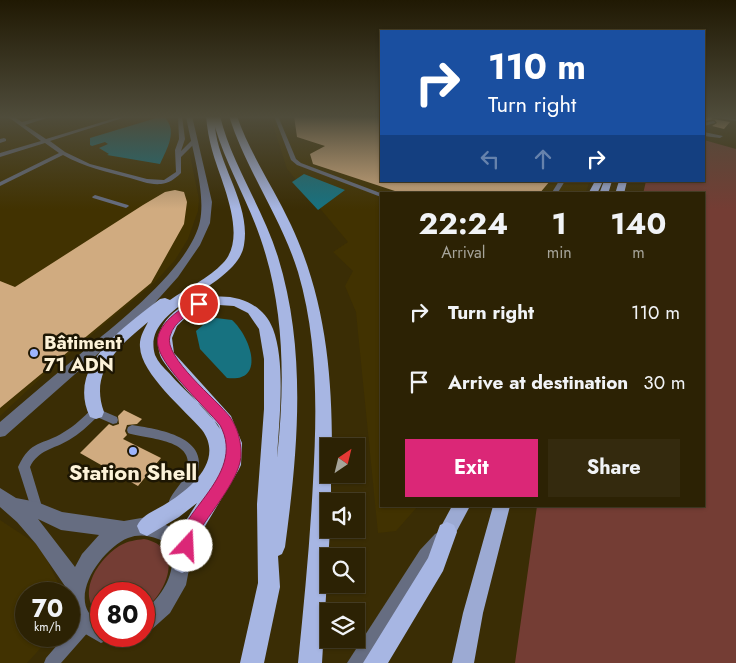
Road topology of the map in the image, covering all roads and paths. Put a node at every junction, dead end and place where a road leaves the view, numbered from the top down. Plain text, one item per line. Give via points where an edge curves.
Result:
1 (26, 147) edge
2 (54, 147) edge
3 (179, 147) edge
4 (188, 147) edge
5 (194, 147) edge
6 (214, 147) edge
7 (226, 147) edge
8 (246, 147) edge
9 (289, 147) edge
10 (63, 153) junction
11 (0, 155) edge
12 (179, 156) junction
13 (0, 184) edge
14 (380, 196) edge
15 (95, 197) dead end
16 (126, 206) dead end
17 (238, 226) junction
18 (96, 412) junction
19 (114, 420) dead end
20 (132, 430) dead end
21 (0, 431) edge
22 (7, 501) edge
23 (461, 507) edge
24 (502, 507) edge
25 (38, 510) junction
26 (164, 516) junction
27 (147, 526) junction
28 (124, 530) junction
29 (447, 532) junction
30 (182, 564) junction
31 (73, 582) edge
32 (78, 582) edge
33 (268, 587) junction
34 (80, 616) edge
35 (155, 616) edge
36 (90, 626) edge
37 (90, 631) edge
38 (53, 661) edge
39 (252, 663) edge
40 (310, 663) edge
41 (358, 663) edge
42 (375, 663) edge
43 (463, 663) edge

1 - 11 lane
2 - 10 lane
3 - 12 lane
4 - 12 lane
5 - 21 street via 207,202 205,223 190,252 148,303
6 - 17 highway
7 - 33 highway via 259,218 282,298 290,398 280,508
8 - 40 highway via 295,246 308,283 318,332 324,413 320,546
9 - 14 lane via 299,164
10 - 12 lane via 94,168 160,182 172,179 179,172
10 - 13 lane
15 - 16 lane
17 - 18 highway via 229,248 216,264 146,318 101,360 91,389
17 - 26 highway via 240,242 233,259 219,274 164,313 148,336 147,355 152,364 213,432 218,451 217,461 206,482 182,506
18 - 19 lane
18 - 25 lane via 79,428 34,450 28,458 24,467
20 - 26 lane via 178,440 191,452 194,468 189,484
22 - 25 street
22 - 31 street via 41,534
23 - 29 main road
24 - 43 main road
25 - 28 street via 61,521
26 - 27 highway
27 - 28 street
27 - 30 street via 161,528 173,536 180,548
28 - 32 street via 94,552
29 - 41 street
29 - 42 highway via 436,564
30 - 33 highway via 192,528 232,465 234,443 225,421 167,355 164,337 172,322 188,309 210,301 232,301 250,307 259,316 264,324 270,353 273,379 267,492
30 - 35 street via 169,600
33 - 39 highway
34 - 36 street
37 - 38 lane

